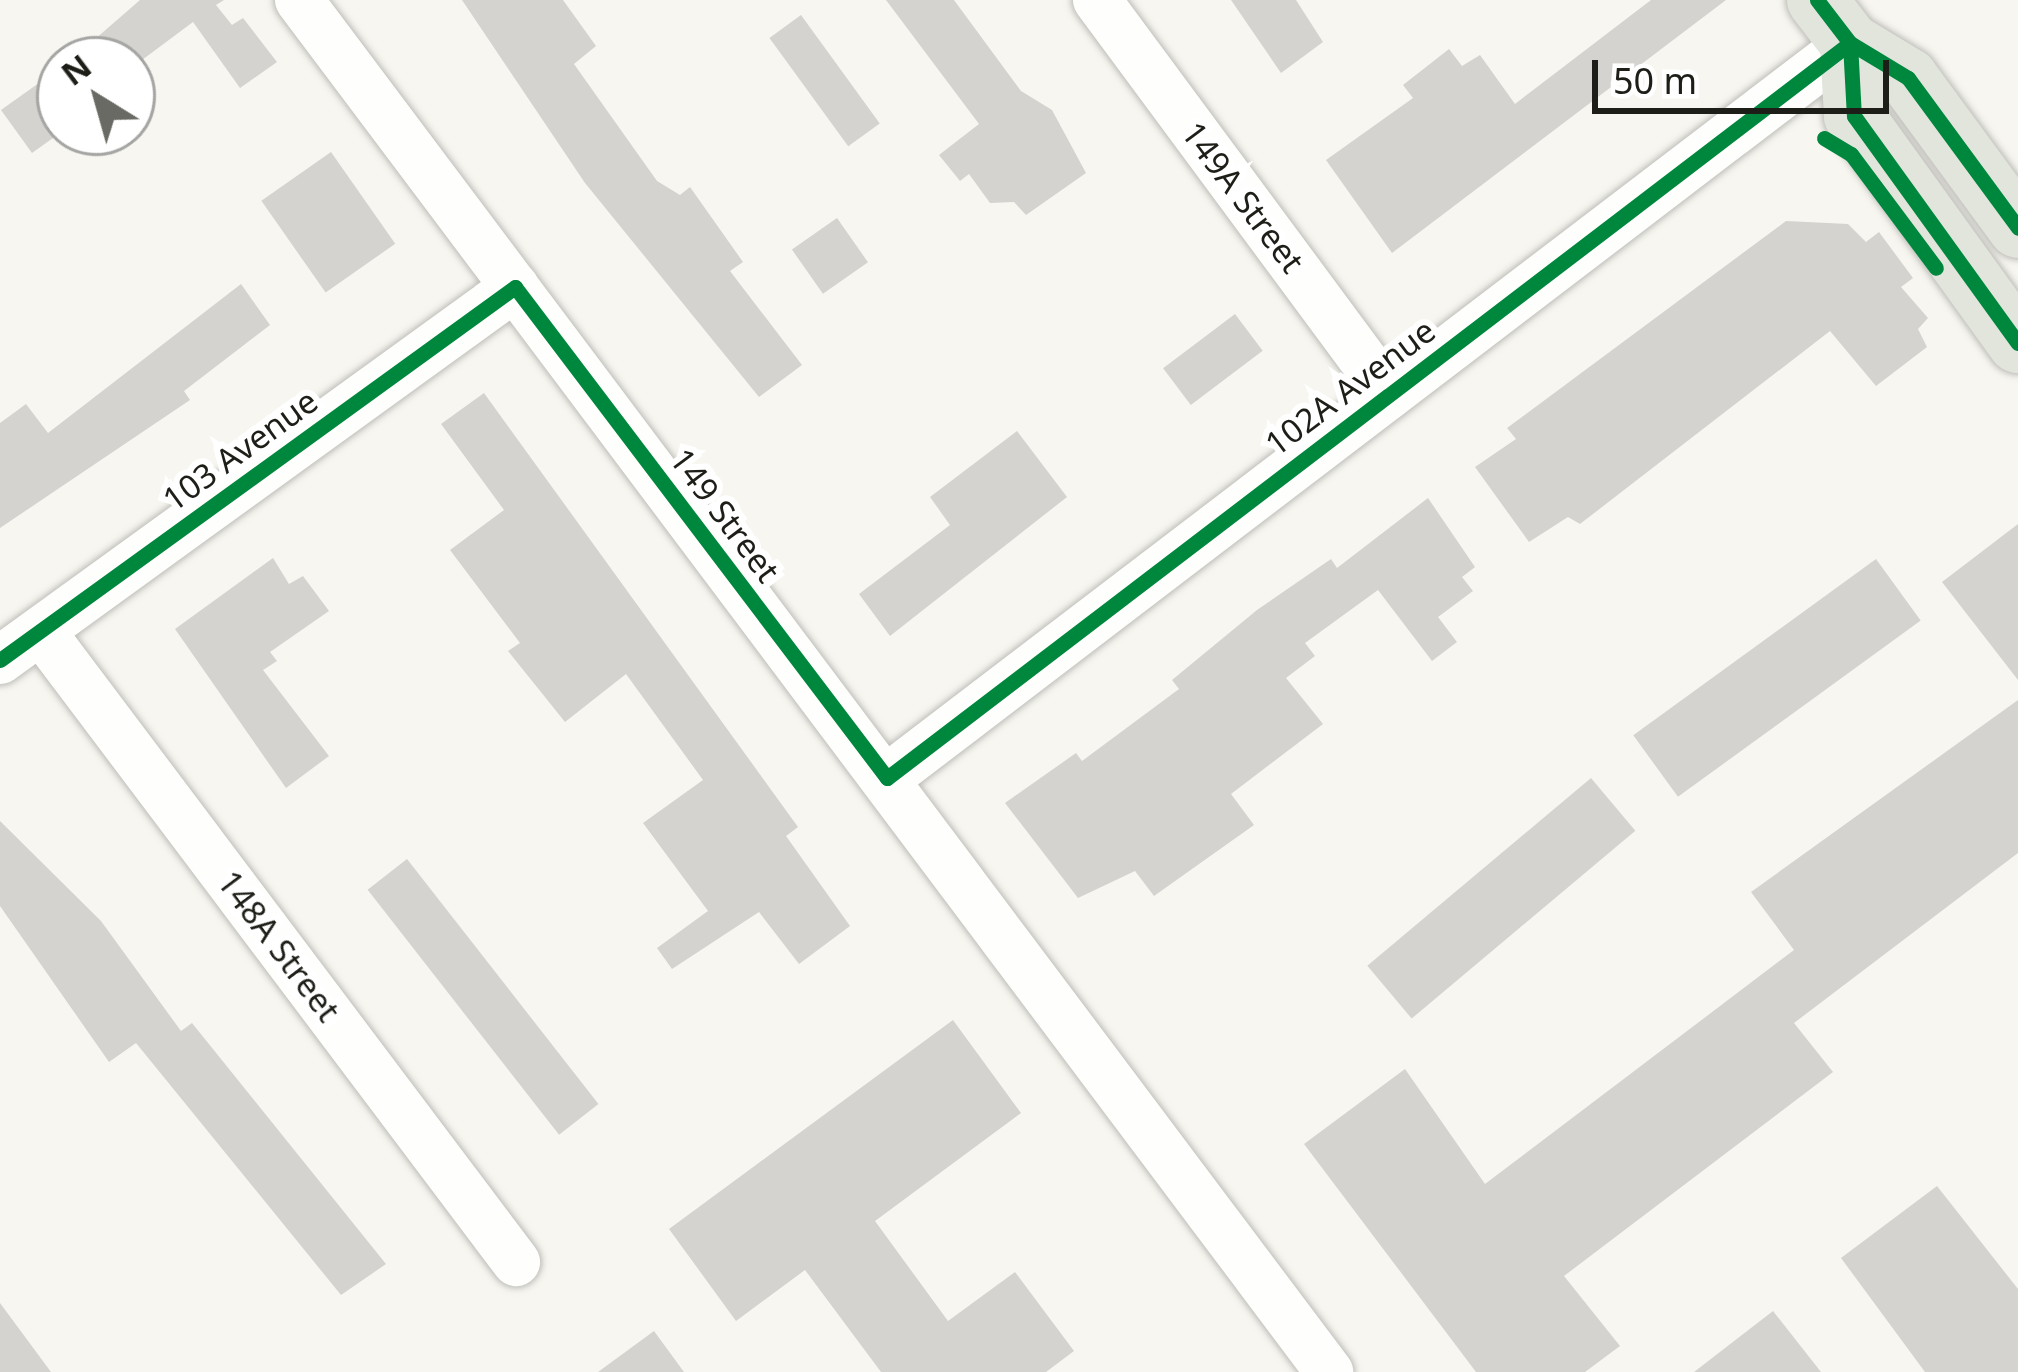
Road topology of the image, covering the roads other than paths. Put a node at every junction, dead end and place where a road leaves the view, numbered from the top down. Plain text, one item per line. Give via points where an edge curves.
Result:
1 (299, 0) edge
2 (1097, 0) edge
3 (1833, 21) edge
4 (2018, 227) edge
5 (515, 287) junction
6 (2018, 343) edge
7 (1389, 394) junction
8 (41, 631) junction
9 (0, 660) edge
10 (886, 778) junction
11 (516, 1262) dead end
12 (1330, 1372) edge

1 - 5 street, 149 Street
2 - 7 street, 149A Street
3 - 4 main road via 1908,78
3 - 6 main road via 1854,116
3 - 7 street, 102A Avenue
5 - 8 street, 103 Avenue
5 - 10 street, 149 Street
7 - 10 street, 102A Avenue
8 - 9 street, 103 Avenue
8 - 11 street, 148A Street
10 - 12 street, 149 Street

